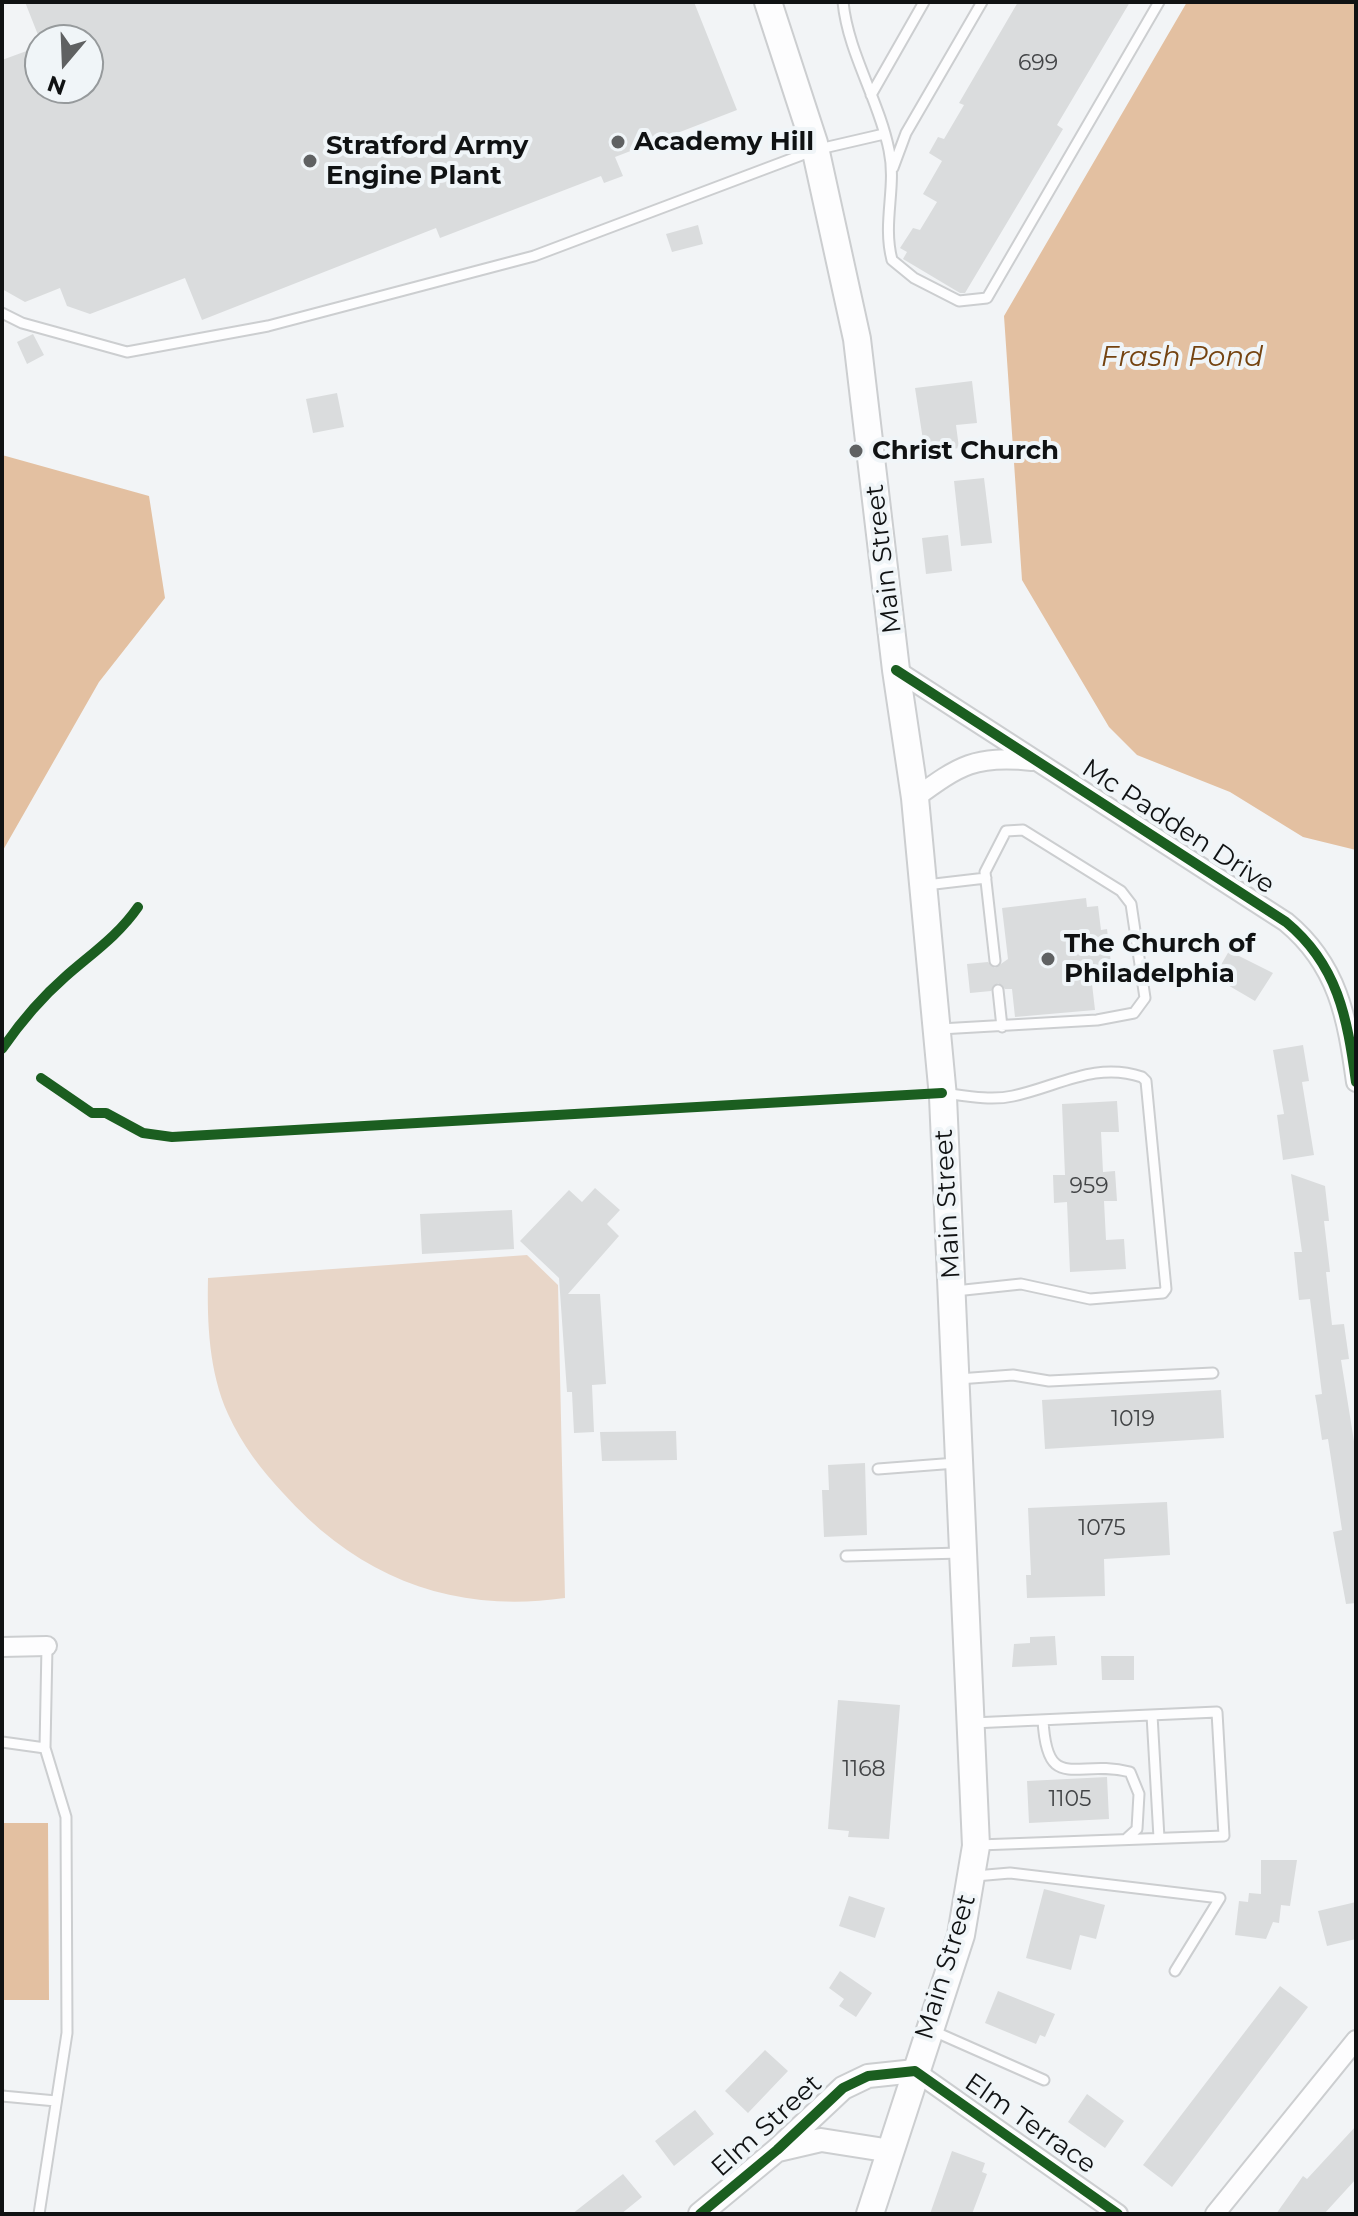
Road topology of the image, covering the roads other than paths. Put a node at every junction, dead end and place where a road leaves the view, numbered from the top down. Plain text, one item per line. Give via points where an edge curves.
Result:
1 (768, 2) edge
2 (843, 2) edge
3 (924, 2) edge
4 (982, 2) edge
5 (1159, 2) edge
6 (871, 95) junction
7 (884, 134) junction
8 (815, 150) junction
9 (892, 173) junction
10 (2, 313) edge
11 (896, 670) junction
12 (1035, 762) junction
13 (915, 798) junction
14 (986, 878) junction
15 (923, 886) junction
16 (995, 961) dead end
17 (998, 990) dead end
18 (1002, 1027) junction
19 (937, 1029) junction
20 (1353, 1031) edge
21 (1356, 1082) edge
22 (942, 1093) junction
23 (952, 1292) junction
24 (1213, 1373) dead end
25 (956, 1379) junction
26 (960, 1463) junction
27 (878, 1469) dead end
28 (961, 1553) junction
29 (846, 1556) dead end
30 (47, 1646) joint
31 (2, 1647) edge
32 (1152, 1715) junction
33 (1043, 1720) junction
34 (969, 1723) junction
35 (2, 1742) edge
36 (45, 1748) junction
37 (1159, 1838) junction
38 (1126, 1839) junction
39 (976, 1846) junction
40 (972, 1876) junction
41 (1175, 1971) dead end
42 (928, 2028) junction
43 (1356, 2040) edge
44 (915, 2071) junction
45 (1044, 2080) dead end
46 (2, 2096) edge
47 (56, 2101) junction
48 (777, 2150) junction
49 (891, 2151) junction
50 (39, 2214) edge
51 (700, 2214) edge
52 (870, 2214) edge
53 (1118, 2214) edge
54 (1215, 2214) edge

1 - 8 main road, Main Street
2 - 6 lane
3 - 6 lane
4 - 9 lane via 906,133
5 - 9 lane via 987,298 959,301 892,260 886,220
6 - 7 lane
7 - 8 lane
7 - 9 lane
8 - 10 lane via 534,256 268,326 127,352
8 - 11 main road, Main Street via 857,339
11 - 12 street, Mc Padden Drive
11 - 13 main road, Main Street
12 - 13 street, Mc Padden Drive via 984,758
12 - 20 street, Mc Padden Drive via 1310,942 1331,975
13 - 15 main road, Main Street
14 - 15 lane
14 - 16 lane
14 - 18 lane via 1006,831 1023,830 1121,891 1131,904 1145,998 1134,1013
15 - 19 main road, Main Street
17 - 18 lane
18 - 19 lane
19 - 22 main road, Main Street
20 - 21 street, Mc Padden Drive
22 - 23 main road, Main Street
22 - 23 lane via 1012,1097 1085,1074 1142,1077 1166,1289 1105,1299 1021,1284
23 - 25 main road, Main Street
24 - 25 lane via 1049,1381 1013,1375
25 - 26 main road, Main Street
26 - 27 lane
26 - 28 main road, Main Street
28 - 29 lane
28 - 34 main road, Main Street
30 - 31 street
30 - 36 lane
32 - 33 lane
32 - 37 lane
32 - 37 lane via 1217,1712 1224,1836
33 - 34 lane
33 - 38 lane via 1051,1763 1130,1772 1136,1781 1139,1817 1137,1829
34 - 39 main road, Main Street
35 - 36 lane
36 - 47 lane via 66,1817 67,2033
37 - 38 lane
38 - 39 lane
39 - 40 main road, Main Street
40 - 41 lane via 1010,1873 1220,1898
40 - 42 main road, Main Street via 961,1935
42 - 44 main road, Main Street
42 - 45 lane
43 - 54 street
44 - 48 street, Elm Street via 853,2082
44 - 49 main road, Main Street
44 - 53 street, Elm Terrace
46 - 47 lane
47 - 50 lane
48 - 49 street, Elm Street via 821,2140
48 - 51 street, Elm Street
49 - 52 main road, Main Street

